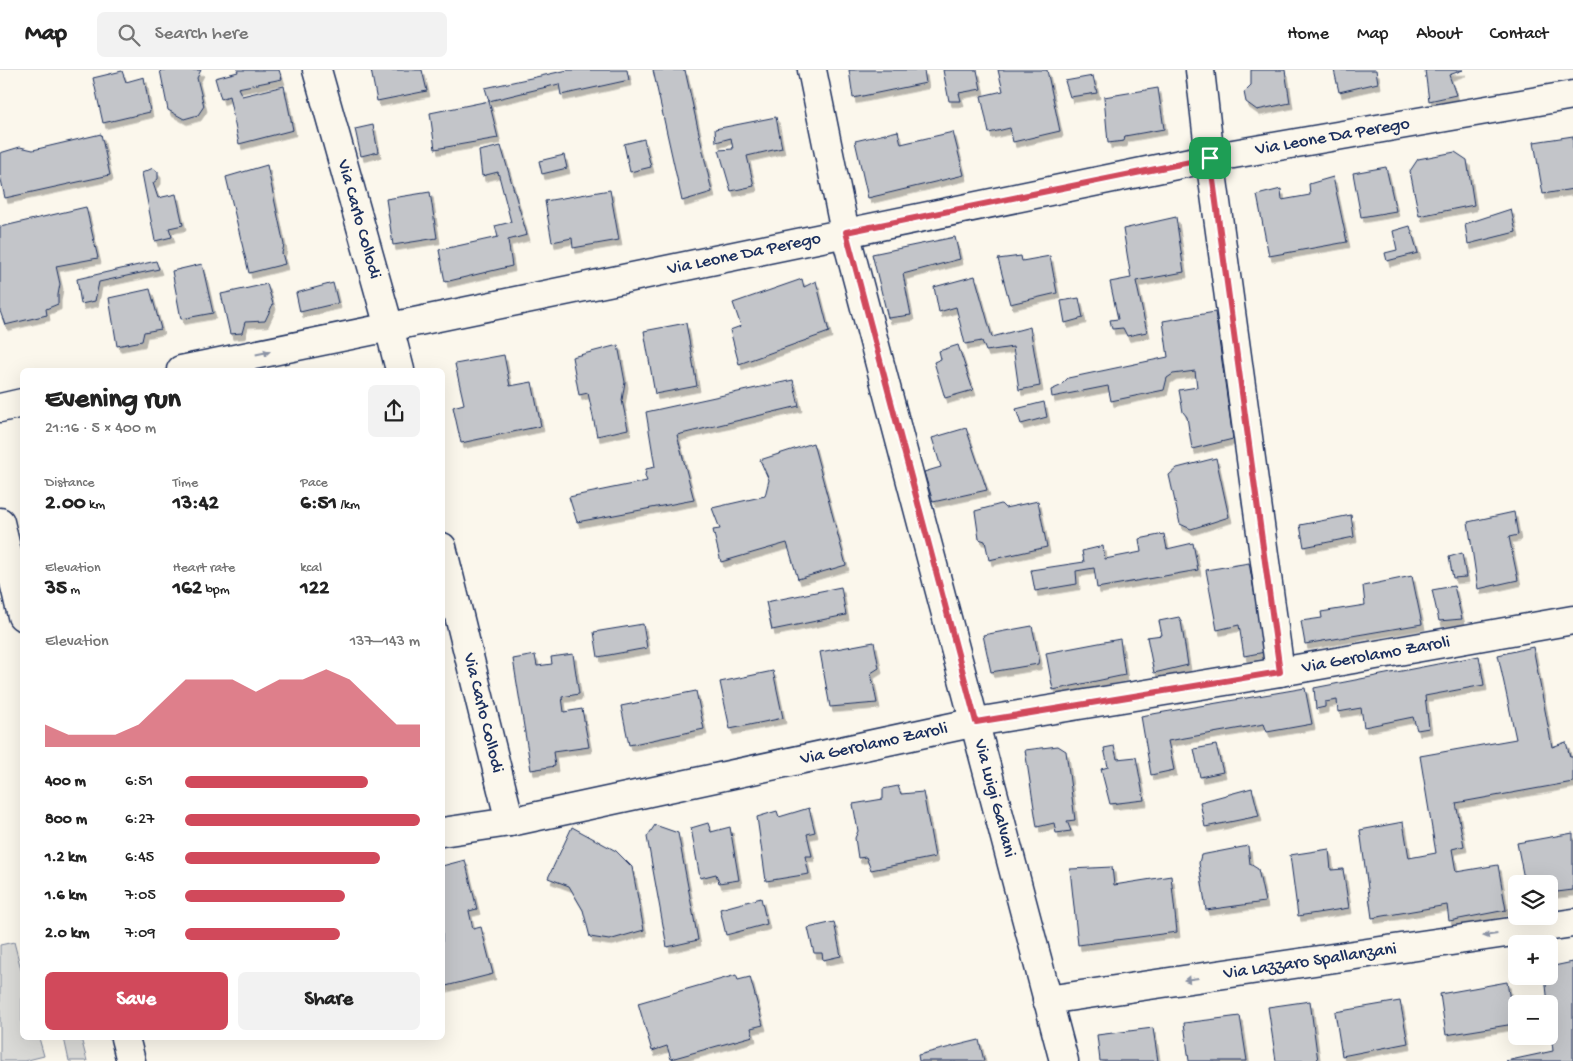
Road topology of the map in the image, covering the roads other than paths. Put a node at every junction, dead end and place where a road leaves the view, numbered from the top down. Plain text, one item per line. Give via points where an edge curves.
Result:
1 (316, 70) edge
2 (812, 70) edge
3 (1200, 70) edge
4 (1573, 95) edge
5 (1210, 158) junction
6 (846, 232) junction
7 (389, 327) junction
8 (191, 368) edge
9 (399, 368) edge
10 (20, 403) edge
11 (0, 408) edge
12 (0, 522) edge
13 (445, 559) edge
14 (20, 607) edge
15 (1573, 620) edge
16 (1280, 672) junction
17 (976, 722) junction
18 (510, 822) junction
19 (445, 832) edge
20 (1573, 923) edge
21 (1048, 1000) junction
22 (126, 1040) edge
23 (131, 1061) edge
24 (1064, 1061) edge

1 - 7 street, Via Carlo Collodi
2 - 6 street, Via Luigi Galvani
3 - 5 street
4 - 5 street, Via Leone Da Perego
5 - 6 street, Via Leone Da Perego
5 - 16 street
6 - 7 street, Via Leone Da Perego
6 - 17 street, Via Luigi Galvani
8 -> 7 street, Via Leone Da Perego
7 - 9 street, Via Carlo Collodi
10 - 11 street
12 - 14 street
13 - 18 street, Via Carlo Collodi
15 - 16 street, Via Gerolamo Zaroli
16 - 17 street, Via Gerolamo Zaroli
17 - 18 street, Via Gerolamo Zaroli
17 - 21 street, Via Luigi Galvani
18 - 19 street, Via Gerolamo Zaroli
20 -> 21 street, Via Lazzaro Spallanzani
21 - 24 street, Via Luigi Galvani
22 - 23 street

